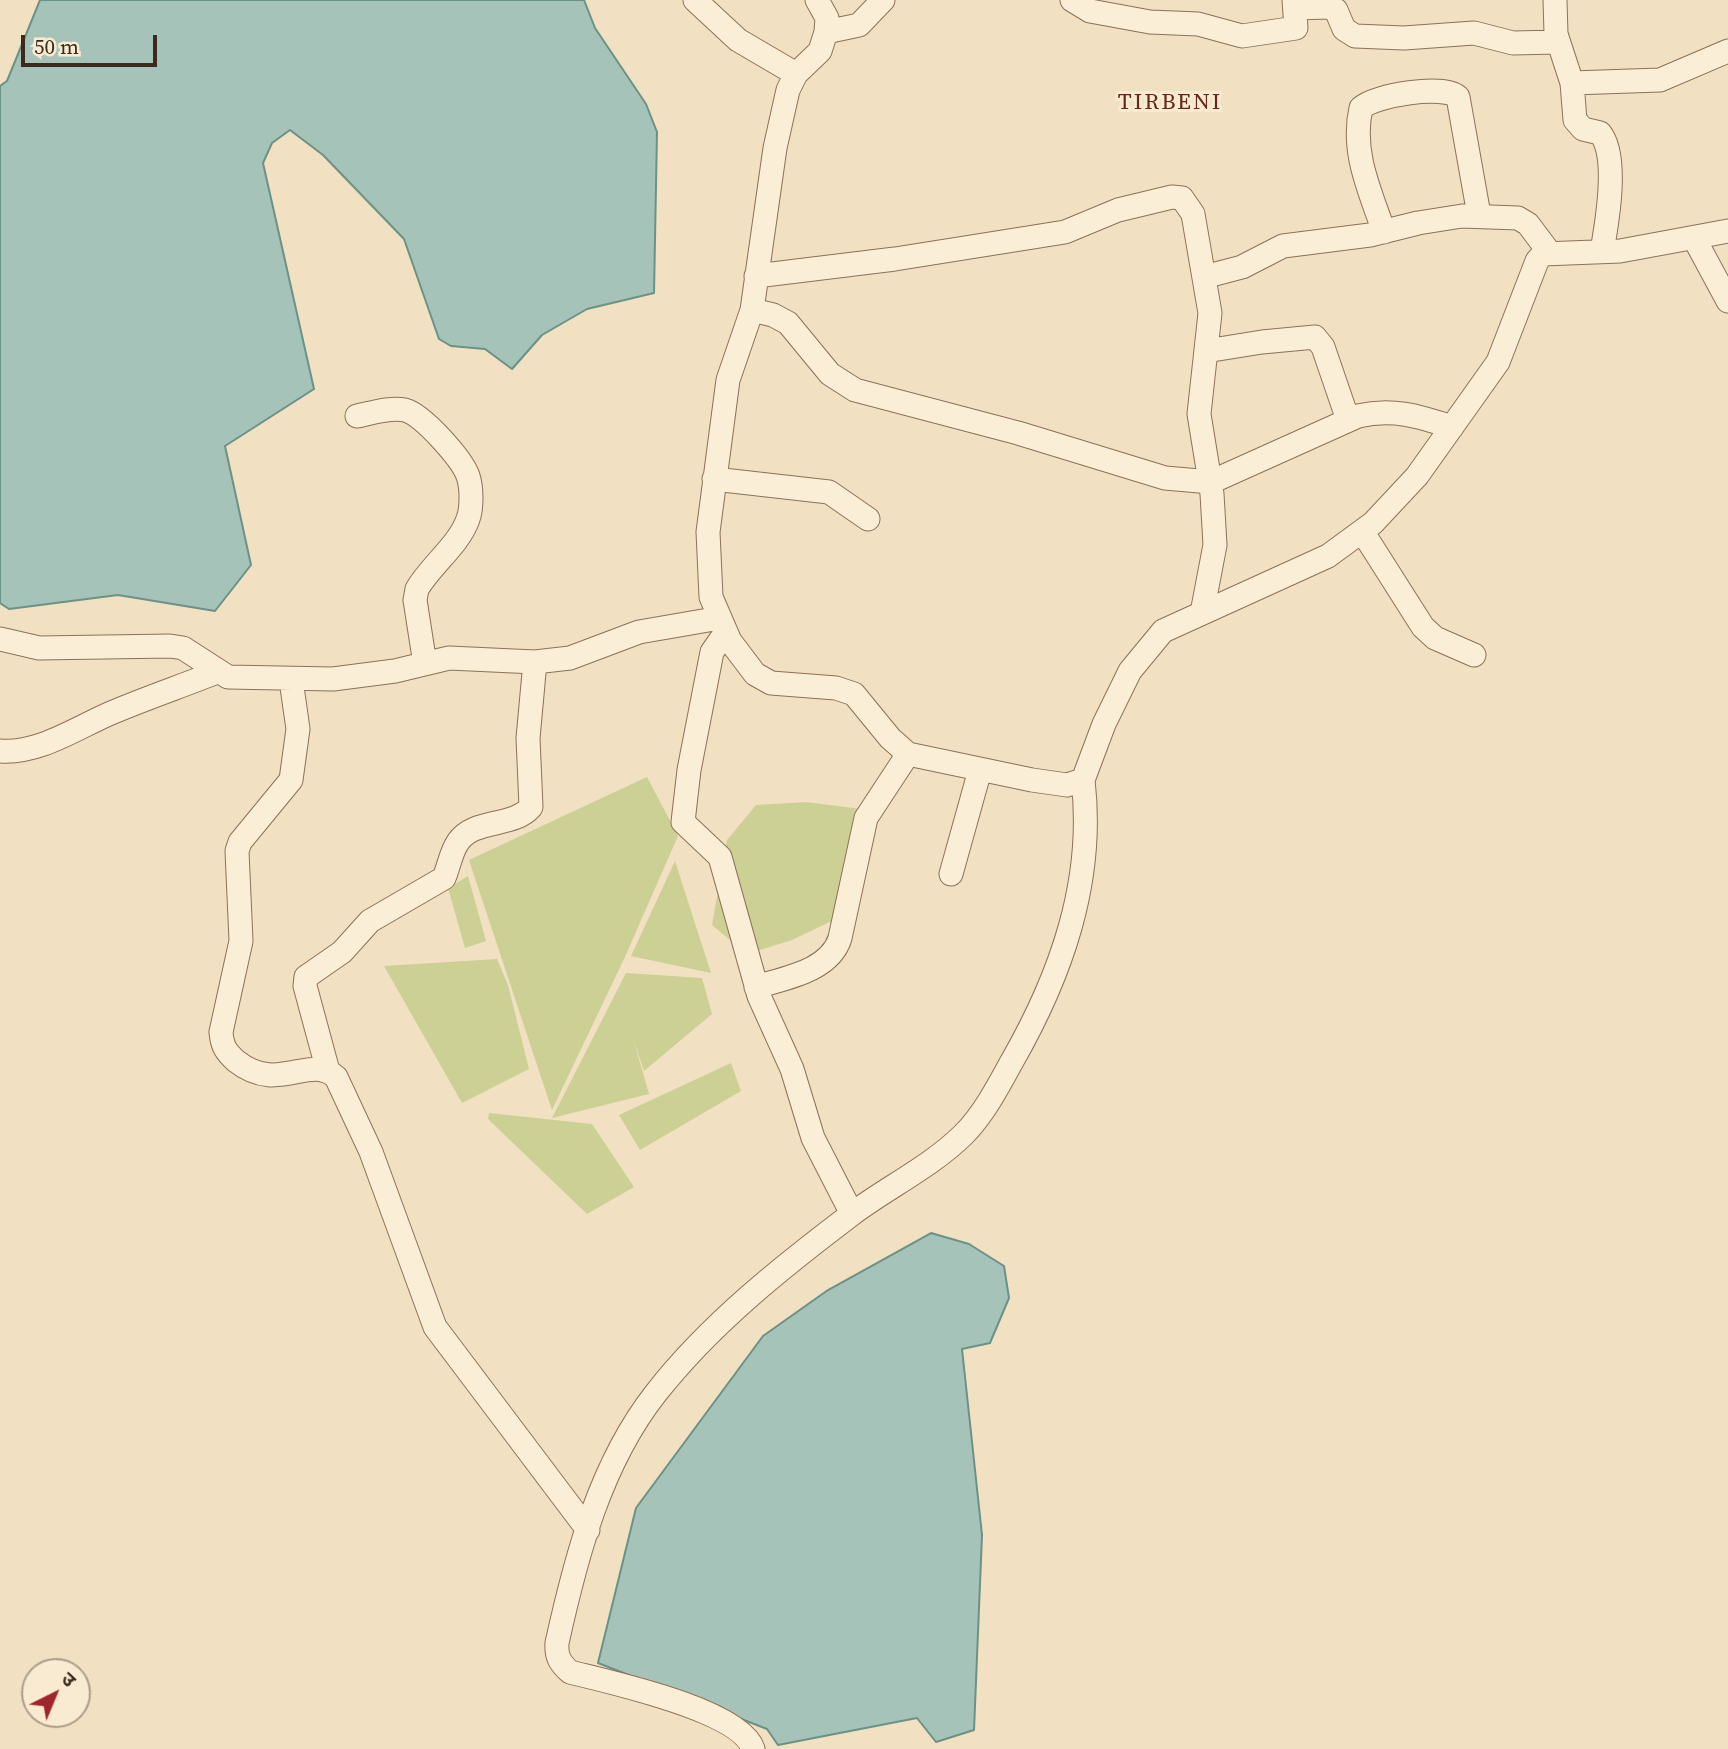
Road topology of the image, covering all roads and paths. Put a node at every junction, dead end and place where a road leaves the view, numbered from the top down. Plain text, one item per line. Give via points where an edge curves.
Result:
1 (695, 0) edge
2 (883, 0) edge
3 (1072, 0) edge
4 (1555, 0) edge
5 (819, 1) edge
6 (1295, 4) edge
7 (826, 32) junction
8 (1558, 41) junction
9 (1728, 51) edge
10 (796, 74) junction
11 (1572, 83) junction
12 (1479, 215) junction
13 (1728, 231) edge
14 (1384, 232) junction
15 (1694, 238) junction
16 (1602, 251) junction
17 (1549, 252) junction
18 (756, 276) junction
19 (1204, 277) junction
20 (1728, 301) edge
21 (752, 310) junction
22 (1206, 351) junction
23 (357, 416) dead end
24 (1348, 421) junction
25 (1452, 427) junction
26 (714, 479) junction
27 (1210, 482) junction
28 (868, 519) dead end
29 (1362, 531) junction
30 (1202, 613) junction
31 (723, 625) junction
32 (0, 639) edge
33 (1474, 655) dead end
34 (535, 662) junction
35 (425, 664) junction
36 (217, 672) junction
37 (291, 680) junction
38 (0, 751) edge
39 (908, 754) junction
40 (980, 769) junction
41 (1083, 780) junction
42 (951, 874) dead end
43 (756, 987) junction
44 (328, 1071) junction
45 (852, 1214) junction
46 (588, 1530) junction
47 (753, 1749) edge

1 - 10 street via 738,40
2 - 7 street via 859,25
3 - 6 street via 1090,11 1150,22 1198,24 1251,36 1296,28
4 - 8 street
5 - 7 street via 827,18
6 - 8 street via 1336,10 1344,29 1354,36 1474,33 1513,43
7 - 10 street via 820,51
8 - 11 street
9 - 11 street via 1660,80
10 - 18 street via 775,148
11 - 16 street via 1575,120 1583,129 1600,133 1608,148 1609,206
12 - 14 street
12 - 14 street via 1458,97 1444,91 1377,97 1361,108 1357,134 1360,163
12 - 17 street via 1523,220
13 - 15 street
14 - 19 street via 1283,246 1242,267
15 - 16 street
15 - 20 street
16 - 17 street
17 - 25 street via 1537,261 1498,362
18 - 19 street via 1065,232 1172,197 1182,198 1193,214
18 - 21 street
19 - 22 street via 1210,313
21 - 26 street via 728,380
21 - 27 street via 788,323 830,374 855,390 1165,478
22 - 24 street via 1315,337 1323,347
22 - 27 street via 1199,414
23 - 35 street via 407,410 423,420 468,477 468,519 416,589
24 - 25 street via 1390,411
24 - 27 street
25 - 29 street via 1417,476
26 - 28 street via 829,492
26 - 31 street via 708,532 711,597
27 - 30 street via 1215,545
29 - 30 street via 1328,556
29 - 33 street via 1423,627 1435,638
30 - 41 street via 1163,631 1129,671
31 - 34 street via 639,632 570,658
31 - 39 street via 755,674 771,683 836,688 854,694
31 - 43 street via 712,652 682,814 688,828 720,857
32 - 36 street via 39,648 183,648
34 - 35 street via 463,657
34 - 44 street via 528,738 531,807 521,815 467,833 454,848 444,878 370,921 342,952 306,977 304,986
35 - 37 street via 333,680
36 - 37 street via 244,679
36 - 38 street via 38,746
37 - 44 street via 299,729 292,780 237,851 241,941 222,1044 247,1070 262,1076 318,1068
39 - 40 street
39 - 43 street via 866,818 832,956
40 - 41 street via 1067,785
40 - 42 street
41 - 45 street via 1087,835 1074,918 1031,1029 965,1133
43 - 45 street via 792,1069 813,1138
44 - 46 street via 336,1077 371,1152 435,1327
45 - 46 street via 738,1307 658,1391 622,1443
46 - 47 street via 575,1564 557,1643 562,1665 570,1672 650,1692 729,1723 745,1733

